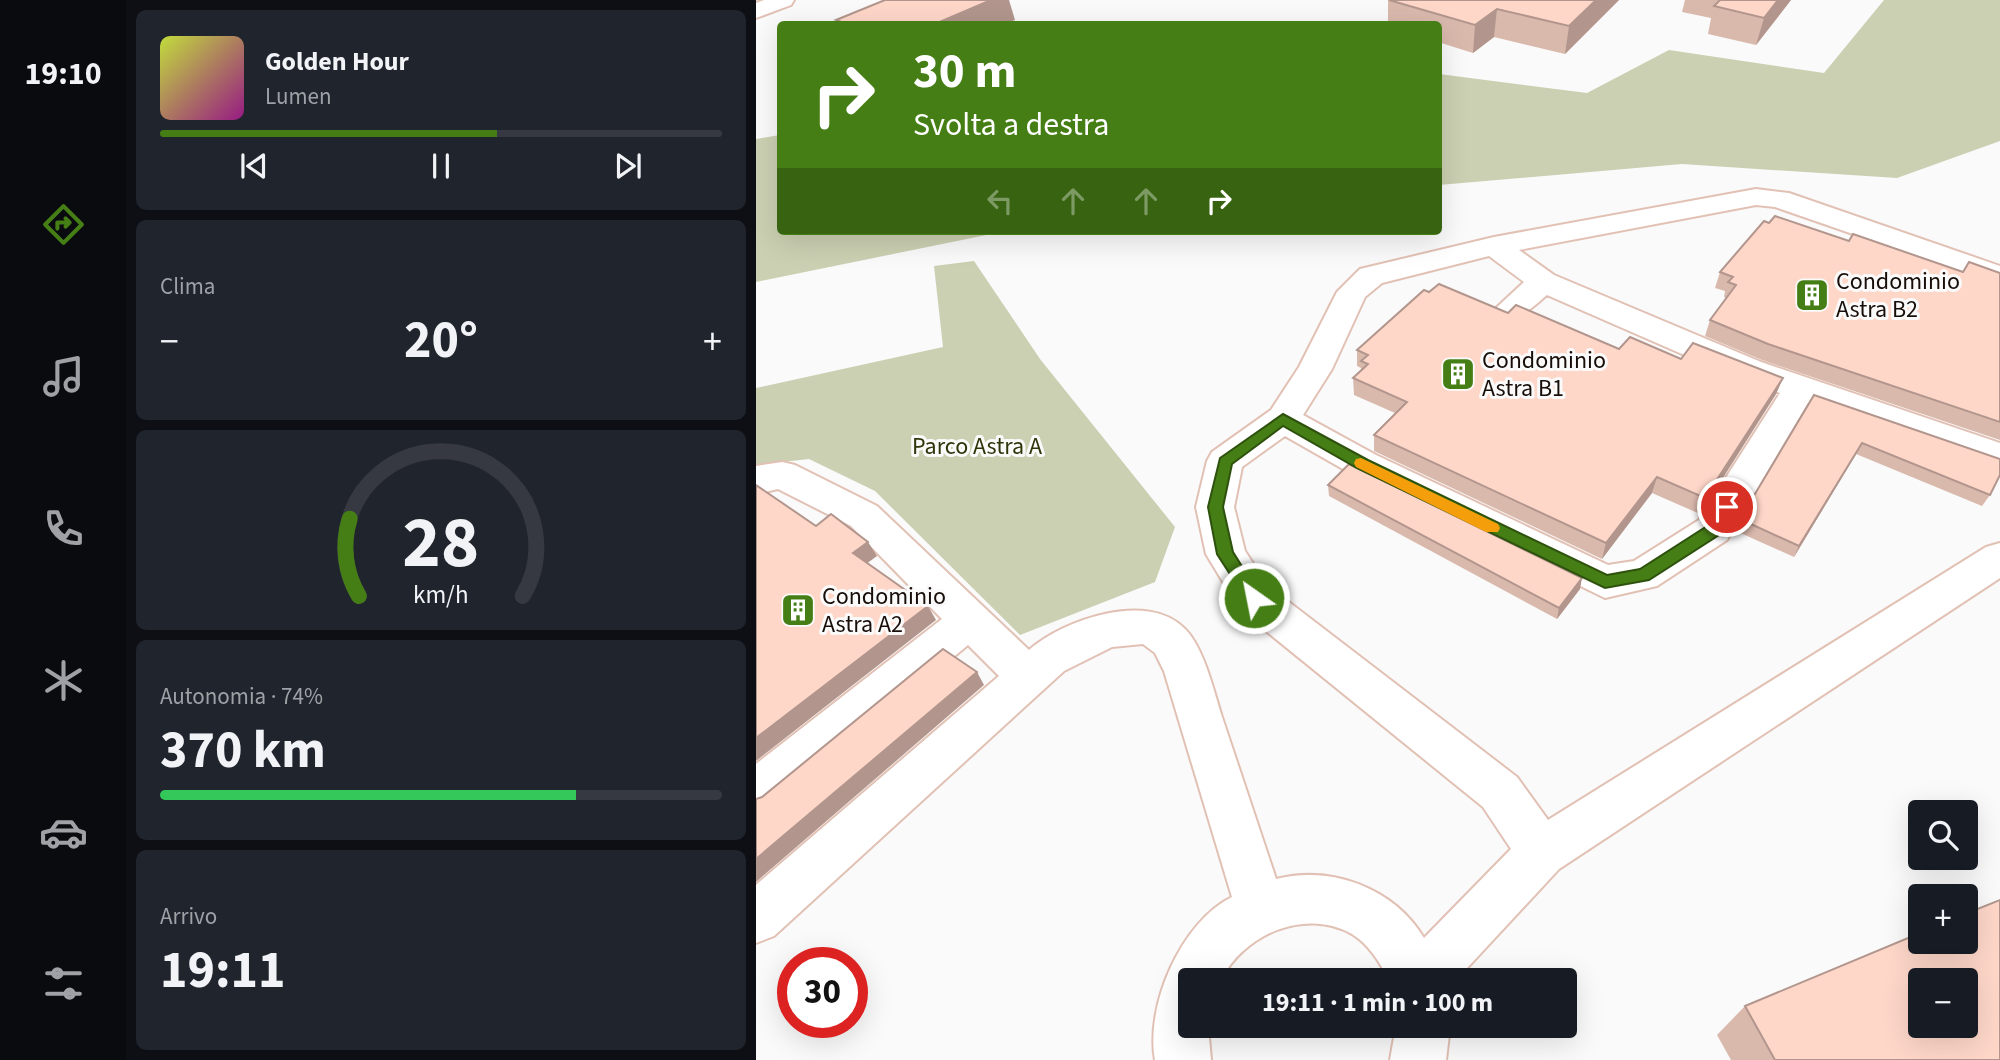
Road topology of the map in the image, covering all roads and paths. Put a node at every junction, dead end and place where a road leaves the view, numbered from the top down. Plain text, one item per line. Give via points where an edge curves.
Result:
1 (783, 0) edge
2 (756, 11) edge
3 (1494, 246) junction
4 (2000, 276) edge
5 (1543, 282) junction
6 (1511, 309) edge
7 (1800, 388) junction
8 (1283, 419) junction
9 (2000, 457) edge
10 (756, 480) edge
11 (2000, 558) edge
12 (970, 621) junction
13 (1028, 677) junction
14 (756, 792) edge
15 (1542, 852) junction
16 (1260, 908) junction
17 (756, 918) edge
18 (1198, 968) edge
19 (1412, 968) edge
20 (1431, 968) edge
21 (1178, 1036) edge
22 (1421, 1038) edge
23 (1174, 1057) edge
24 (1418, 1060) edge

1 - 2 street
3 - 4 street via 1756,197 1779,198
3 - 5 street
3 - 8 street via 1371,276 1352,292 1315,369
5 - 6 street
5 - 7 street
7 - 8 street via 1713,530 1643,575 1605,582 1363,464
7 - 9 street
8 - 15 street via 1225,461 1215,507 1226,554 1254,598 1500,792
10 - 12 street via 782,475 864,516
11 - 15 street
12 - 13 street
12 - 14 street
13 - 16 street via 1049,657 1119,626 1150,628 1170,641 1185,671
13 - 17 street
15 - 20 street
16 - 18 street via 1226,930
16 - 19 street via 1298,898 1337,901 1371,917 1400,945
21 - 23 street
22 - 24 street

